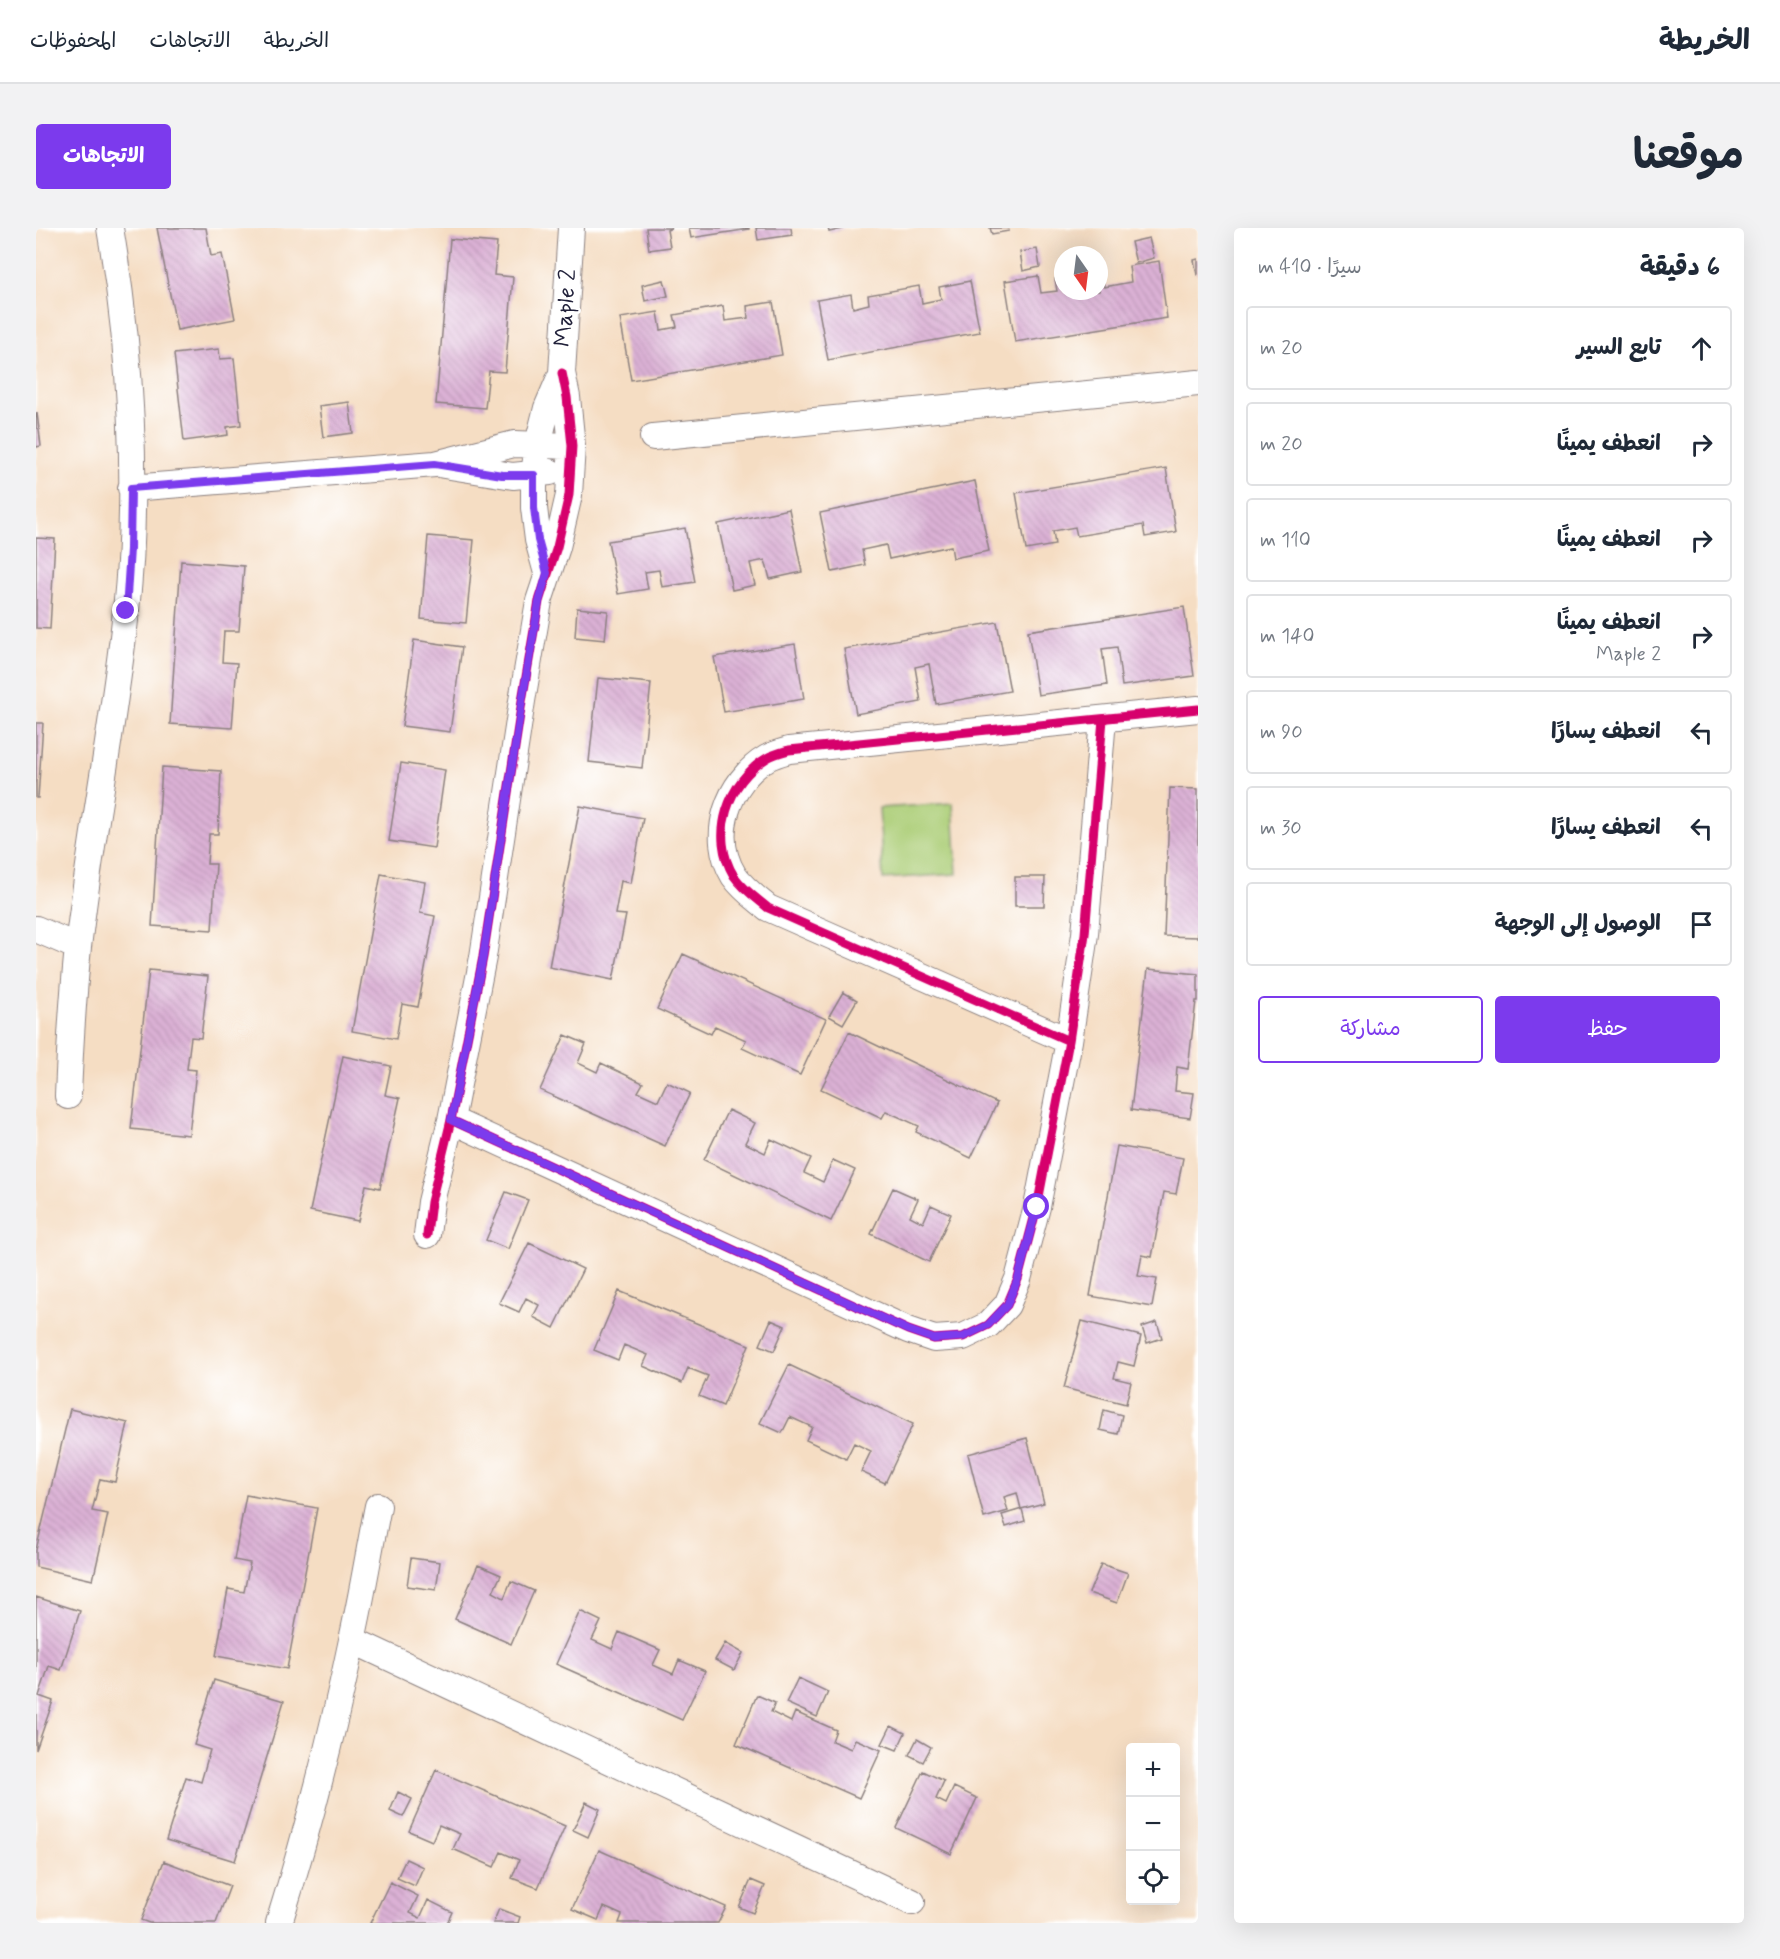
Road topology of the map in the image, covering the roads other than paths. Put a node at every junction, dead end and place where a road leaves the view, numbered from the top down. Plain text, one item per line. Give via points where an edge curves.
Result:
1 (110, 228) edge
2 (571, 228) edge
3 (562, 373) junction
4 (1198, 383) edge
5 (653, 437) dead end
6 (538, 444) junction
7 (572, 457) junction
8 (435, 464) junction
9 (534, 475) junction
10 (131, 488) junction
11 (547, 573) junction
12 (1198, 709) edge
13 (1103, 719) junction
14 (36, 929) edge
15 (78, 947) junction
16 (1069, 1041) junction
17 (68, 1096) dead end
18 (451, 1120) junction
19 (427, 1235) dead end
20 (378, 1506) dead end
21 (352, 1640) junction
22 (912, 1902) dead end
23 (279, 1923) edge

1 - 10 street via 124,334
2 - 3 street, Maple 2
3 - 6 street, Maple 2 via 547,408
3 - 7 street
4 - 5 street
6 - 7 street
6 - 8 street via 507,445
6 - 9 street, Maple 2
7 - 9 street
7 - 11 street via 564,521
8 - 9 street via 502,475
8 - 10 street
9 - 11 street, Maple 2 via 538,540
10 - 15 street via 126,611
11 - 18 street, Maple 2 via 535,623 483,957
12 - 13 street
13 - 16 street via 1085,934
13 - 16 street via 789,750 768,758 736,789 722,832 725,855 734,876 768,908
14 - 15 street
15 - 17 street
16 - 18 street via 1037,1207 1018,1279 1007,1305 988,1325 963,1337 934,1339 908,1330
18 - 19 street, Maple 2
20 - 21 street
21 - 22 street
21 - 23 street via 313,1806

